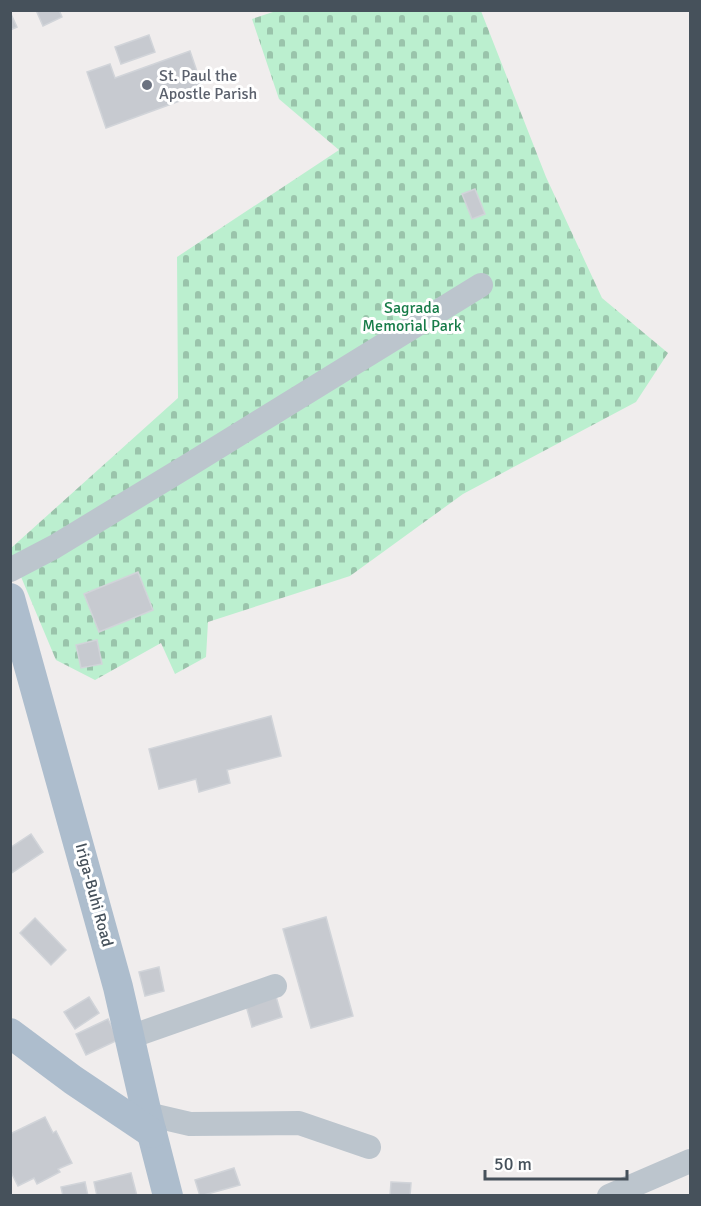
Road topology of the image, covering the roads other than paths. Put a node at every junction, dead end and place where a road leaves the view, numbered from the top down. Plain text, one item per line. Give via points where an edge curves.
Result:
1 (481, 285) dead end
2 (10, 570) edge
3 (10, 598) edge
4 (275, 986) dead end
5 (10, 1033) edge
6 (130, 1037) junction
7 (149, 1124) junction
8 (369, 1147) dead end
9 (690, 1161) edge
10 (168, 1196) edge
11 (609, 1196) edge

1 - 2 street via 54,547
3 - 6 main road, Iriga-Buhi Road
4 - 6 street
5 - 7 main road via 73,1080
6 - 7 main road, Iriga-Buhi Road
7 - 8 street via 299,1123
7 - 10 main road, Iriga-Buhi Road
9 - 11 street

